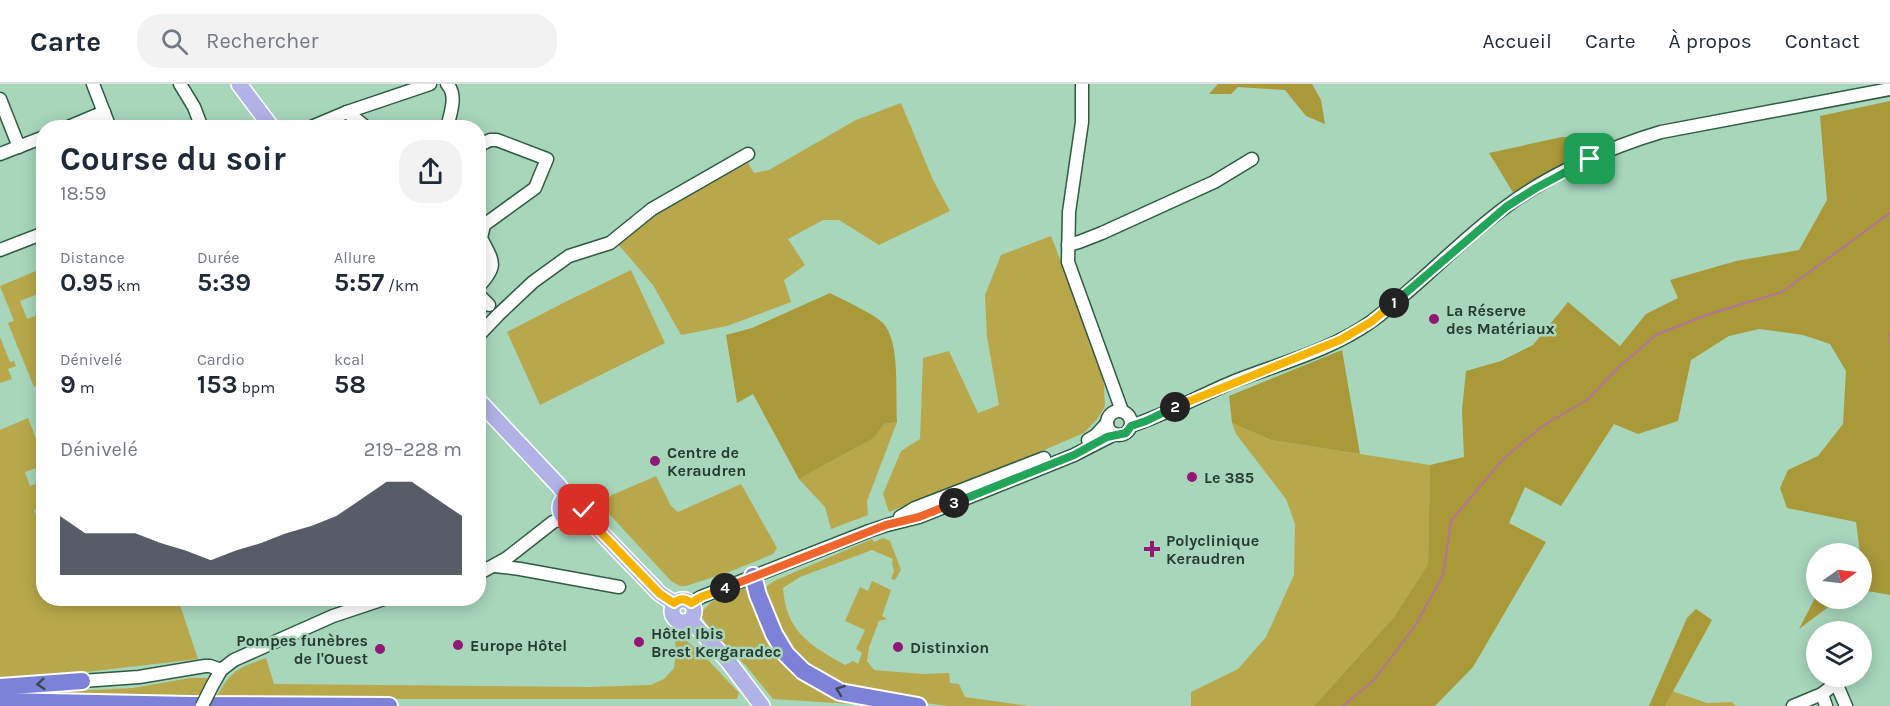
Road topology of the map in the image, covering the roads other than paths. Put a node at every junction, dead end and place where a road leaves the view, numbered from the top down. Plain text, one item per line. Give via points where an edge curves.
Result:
1 (93, 84) edge
2 (180, 84) edge
3 (239, 84) edge
4 (430, 84) edge
5 (447, 84) edge
6 (1082, 84) edge
7 (1890, 88) edge
8 (0, 99) edge
9 (104, 112) junction
10 (346, 112) junction
11 (85, 120) edge
12 (107, 120) edge
13 (199, 120) edge
14 (266, 120) edge
15 (328, 120) edge
16 (356, 120) edge
17 (449, 120) edge
18 (36, 140) edge
19 (486, 142) edge
20 (19, 147) junction
21 (0, 154) edge
22 (748, 154) dead end
23 (1252, 159) dead end
24 (486, 224) edge
25 (36, 236) edge
26 (1068, 245) junction
27 (486, 248) edge
28 (0, 250) edge
29 (486, 279) edge
30 (486, 302) edge
31 (489, 305) dead end
32 (486, 328) edge
33 (1111, 377) junction
34 (486, 408) edge
35 (1128, 417) junction
36 (1108, 420) junction
37 (1115, 434) junction
38 (561, 512) junction
39 (886, 525) junction
40 (495, 566) junction
41 (486, 570) edge
42 (753, 576) junction
43 (619, 587) dead end
44 (674, 603) junction
45 (691, 603) junction
46 (360, 606) edge
47 (690, 620) junction
48 (221, 670) junction
49 (82, 681) joint
50 (0, 687) edge
51 (1824, 700) edge
52 (0, 701) edge
53 (202, 706) edge
54 (389, 706) edge
55 (762, 706) edge
56 (918, 706) edge
57 (1793, 706) edge
58 (1846, 706) edge

1 - 9 street
2 - 13 street
3 - 14 main road
4 - 10 street
5 - 17 street via 453,97
6 - 26 street via 1082,122
7 - 35 street via 1661,132 1608,150 1506,207 1353,333 1160,414
8 - 20 street
9 - 11 street
9 - 12 street
10 - 15 street
10 - 16 street
18 - 20 street
19 - 24 street via 497,140 547,159 535,188
20 - 21 street
22 - 32 street via 652,208 610,243 569,256 533,282
23 - 26 street via 1205,186
25 - 28 street
26 - 33 street via 1074,281
27 - 29 street via 493,267
30 - 31 street
33 - 35 street
33 - 36 street
34 - 38 main road via 561,488
35 - 36 street via 1112,413
35 - 37 street via 1126,433
36 - 37 street via 1108,428
36 - 39 street via 1090,439 915,508
37 - 39 street via 987,490 919,517
38 - 40 street
38 - 44 main road via 576,520 583,514 660,594
39 - 42 street
40 - 41 street
40 - 43 street
42 - 45 street
56 -> 42 highway via 840,692 803,671 774,634
44 - 45 main road via 685,599
44 - 47 main road via 674,618
45 - 47 main road via 694,610
46 - 48 street via 234,660
47 - 55 main road
48 - 49 street via 205,666
48 - 53 street, bridge
49 -> 50 highway
51 - 57 street
51 - 58 street via 1836,683
52 - 54 highway

